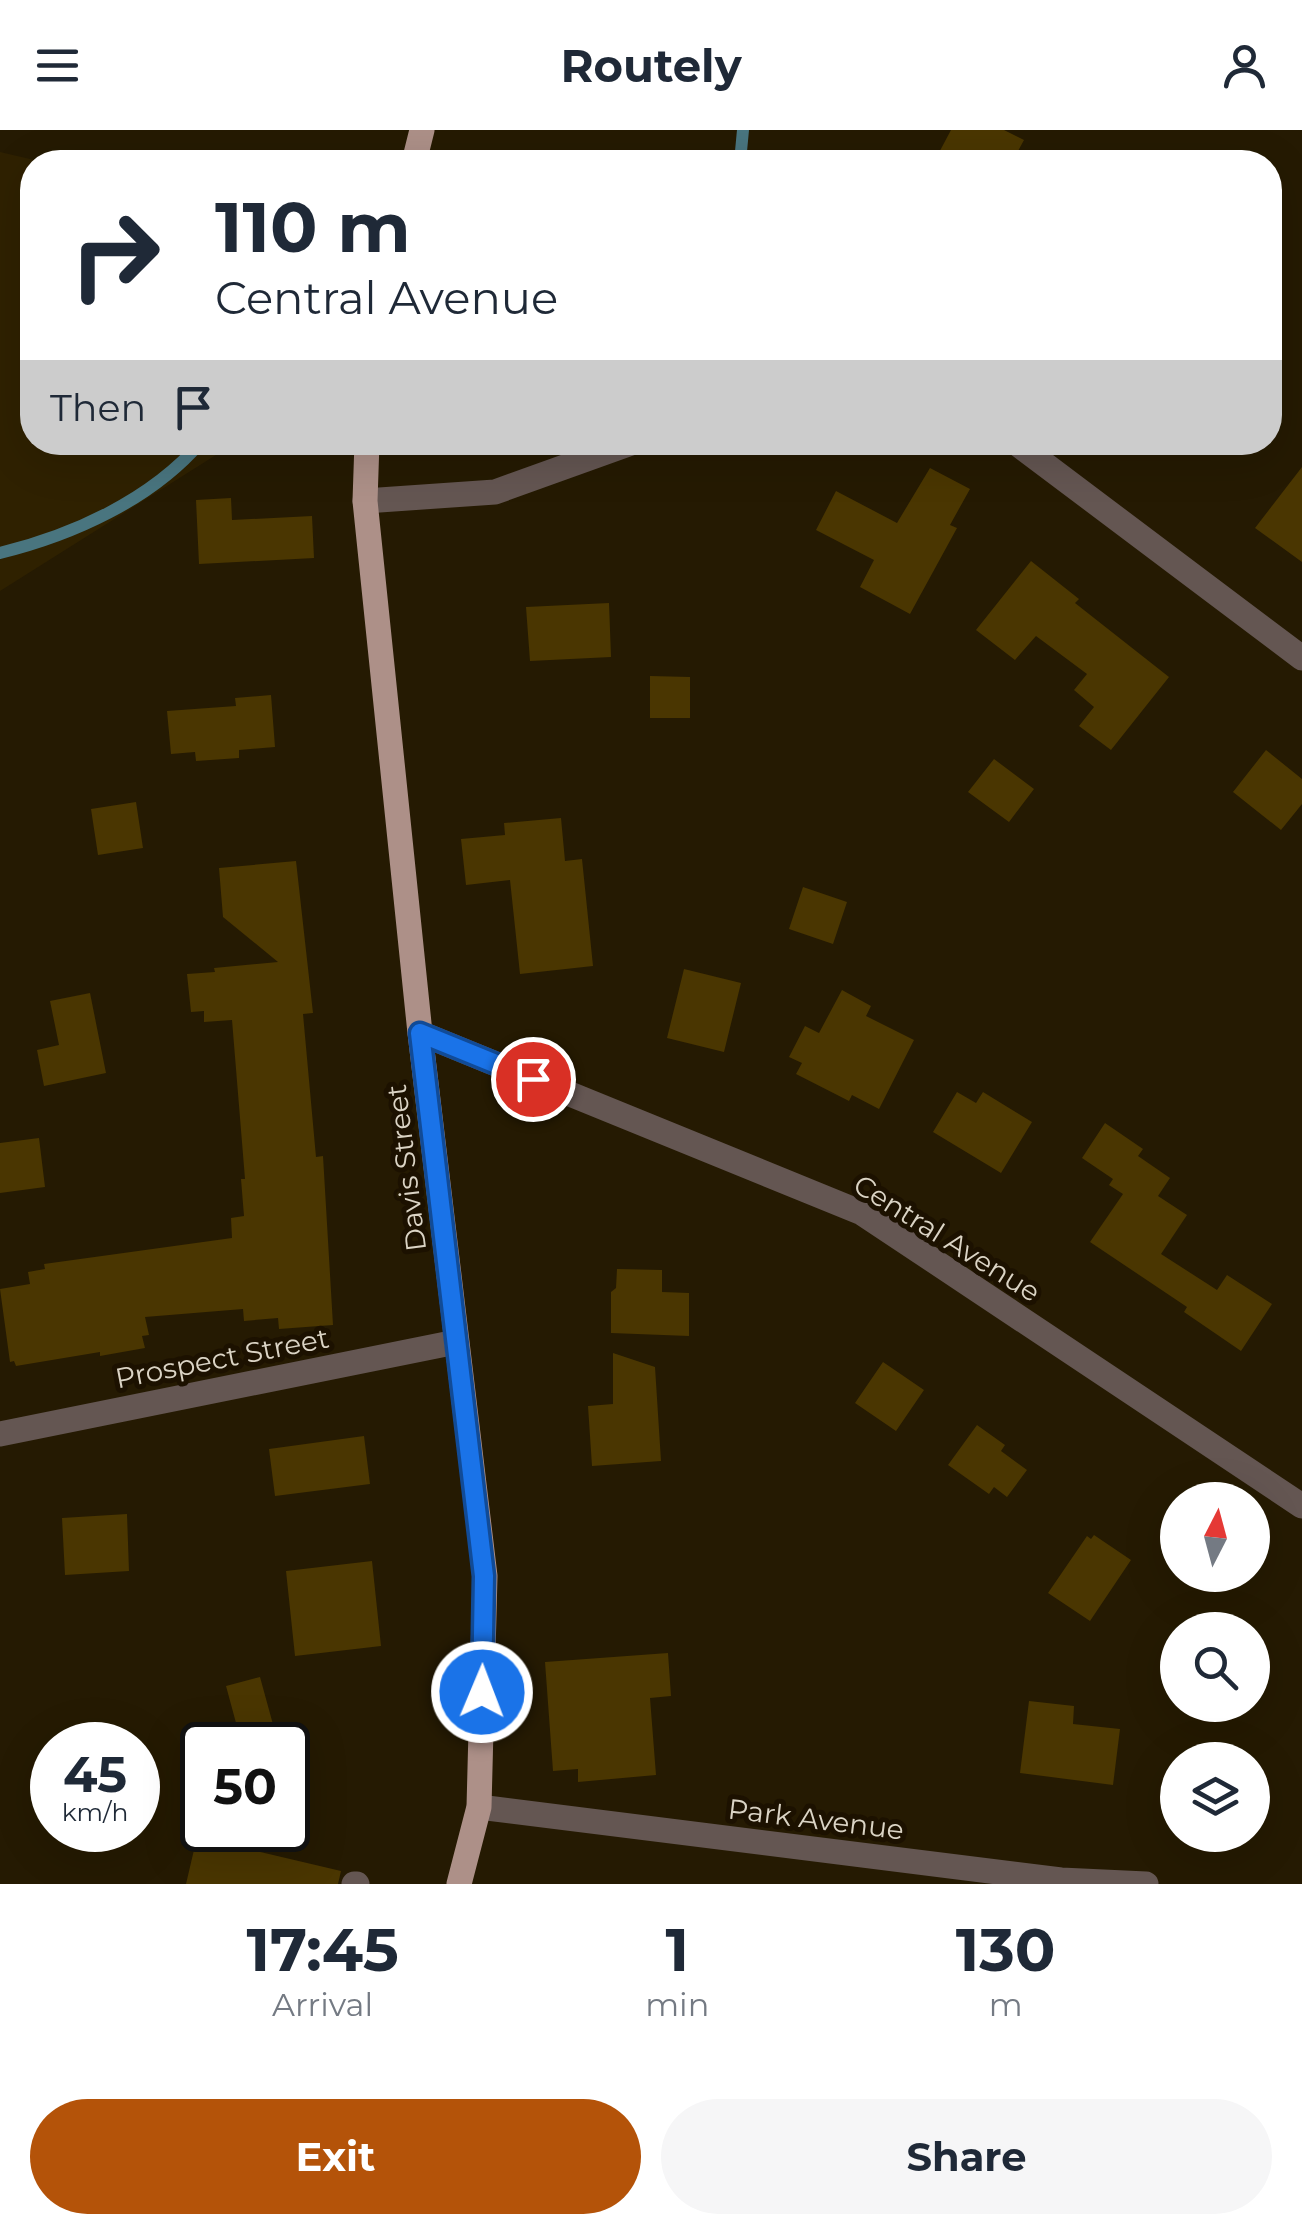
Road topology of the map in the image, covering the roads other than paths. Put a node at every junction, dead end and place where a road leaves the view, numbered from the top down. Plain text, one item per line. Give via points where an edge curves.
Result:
1 (367, 455) edge
2 (598, 455) edge
3 (1032, 455) edge
4 (365, 500) junction
5 (1302, 658) edge
6 (420, 1033) junction
7 (456, 1342) junction
8 (0, 1434) edge
9 (1302, 1506) edge
10 (479, 1807) junction
11 (459, 1884) edge
12 (1146, 1884) edge

1 - 4 main road, Davis Street
2 - 4 street via 494,492
3 - 5 street
4 - 6 main road, Davis Street
6 - 7 main road, Davis Street
6 - 9 street, Central Avenue via 862,1213
7 - 8 street, Prospect Street
7 - 10 main road, Davis Street via 484,1576
10 - 11 main road, Davis Street
10 - 12 street, Park Avenue via 1061,1880

